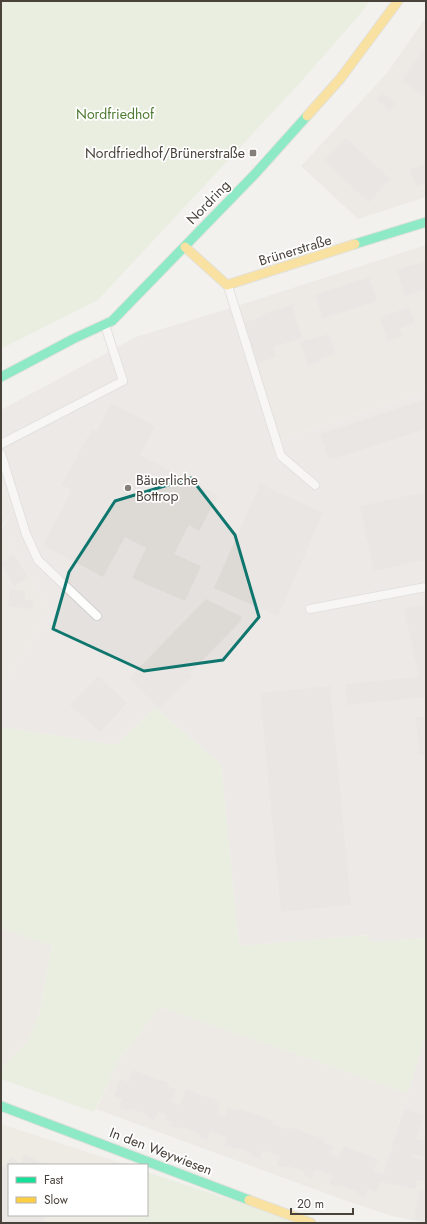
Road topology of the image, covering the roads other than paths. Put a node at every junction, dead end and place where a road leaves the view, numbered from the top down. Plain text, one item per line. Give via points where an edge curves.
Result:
1 (398, 1) edge
2 (426, 222) edge
3 (185, 247) junction
4 (227, 286) junction
5 (104, 325) junction
6 (1, 377) edge
7 (1, 444) edge
8 (1, 454) edge
9 (315, 485) dead end
10 (426, 587) edge
11 (310, 609) dead end
12 (97, 616) dead end
13 (1, 1106) edge
14 (311, 1223) edge

1 - 3 street, Nordring via 340,80
2 - 4 street, Brünerstraße
3 - 4 street
3 - 5 street, Nordring via 112,321
4 - 9 lane via 281,456
5 - 6 street, Nordring
5 - 7 lane via 123,381
8 - 12 lane via 26,534 38,560
10 - 11 lane
13 - 14 street, In den Weywiesen

